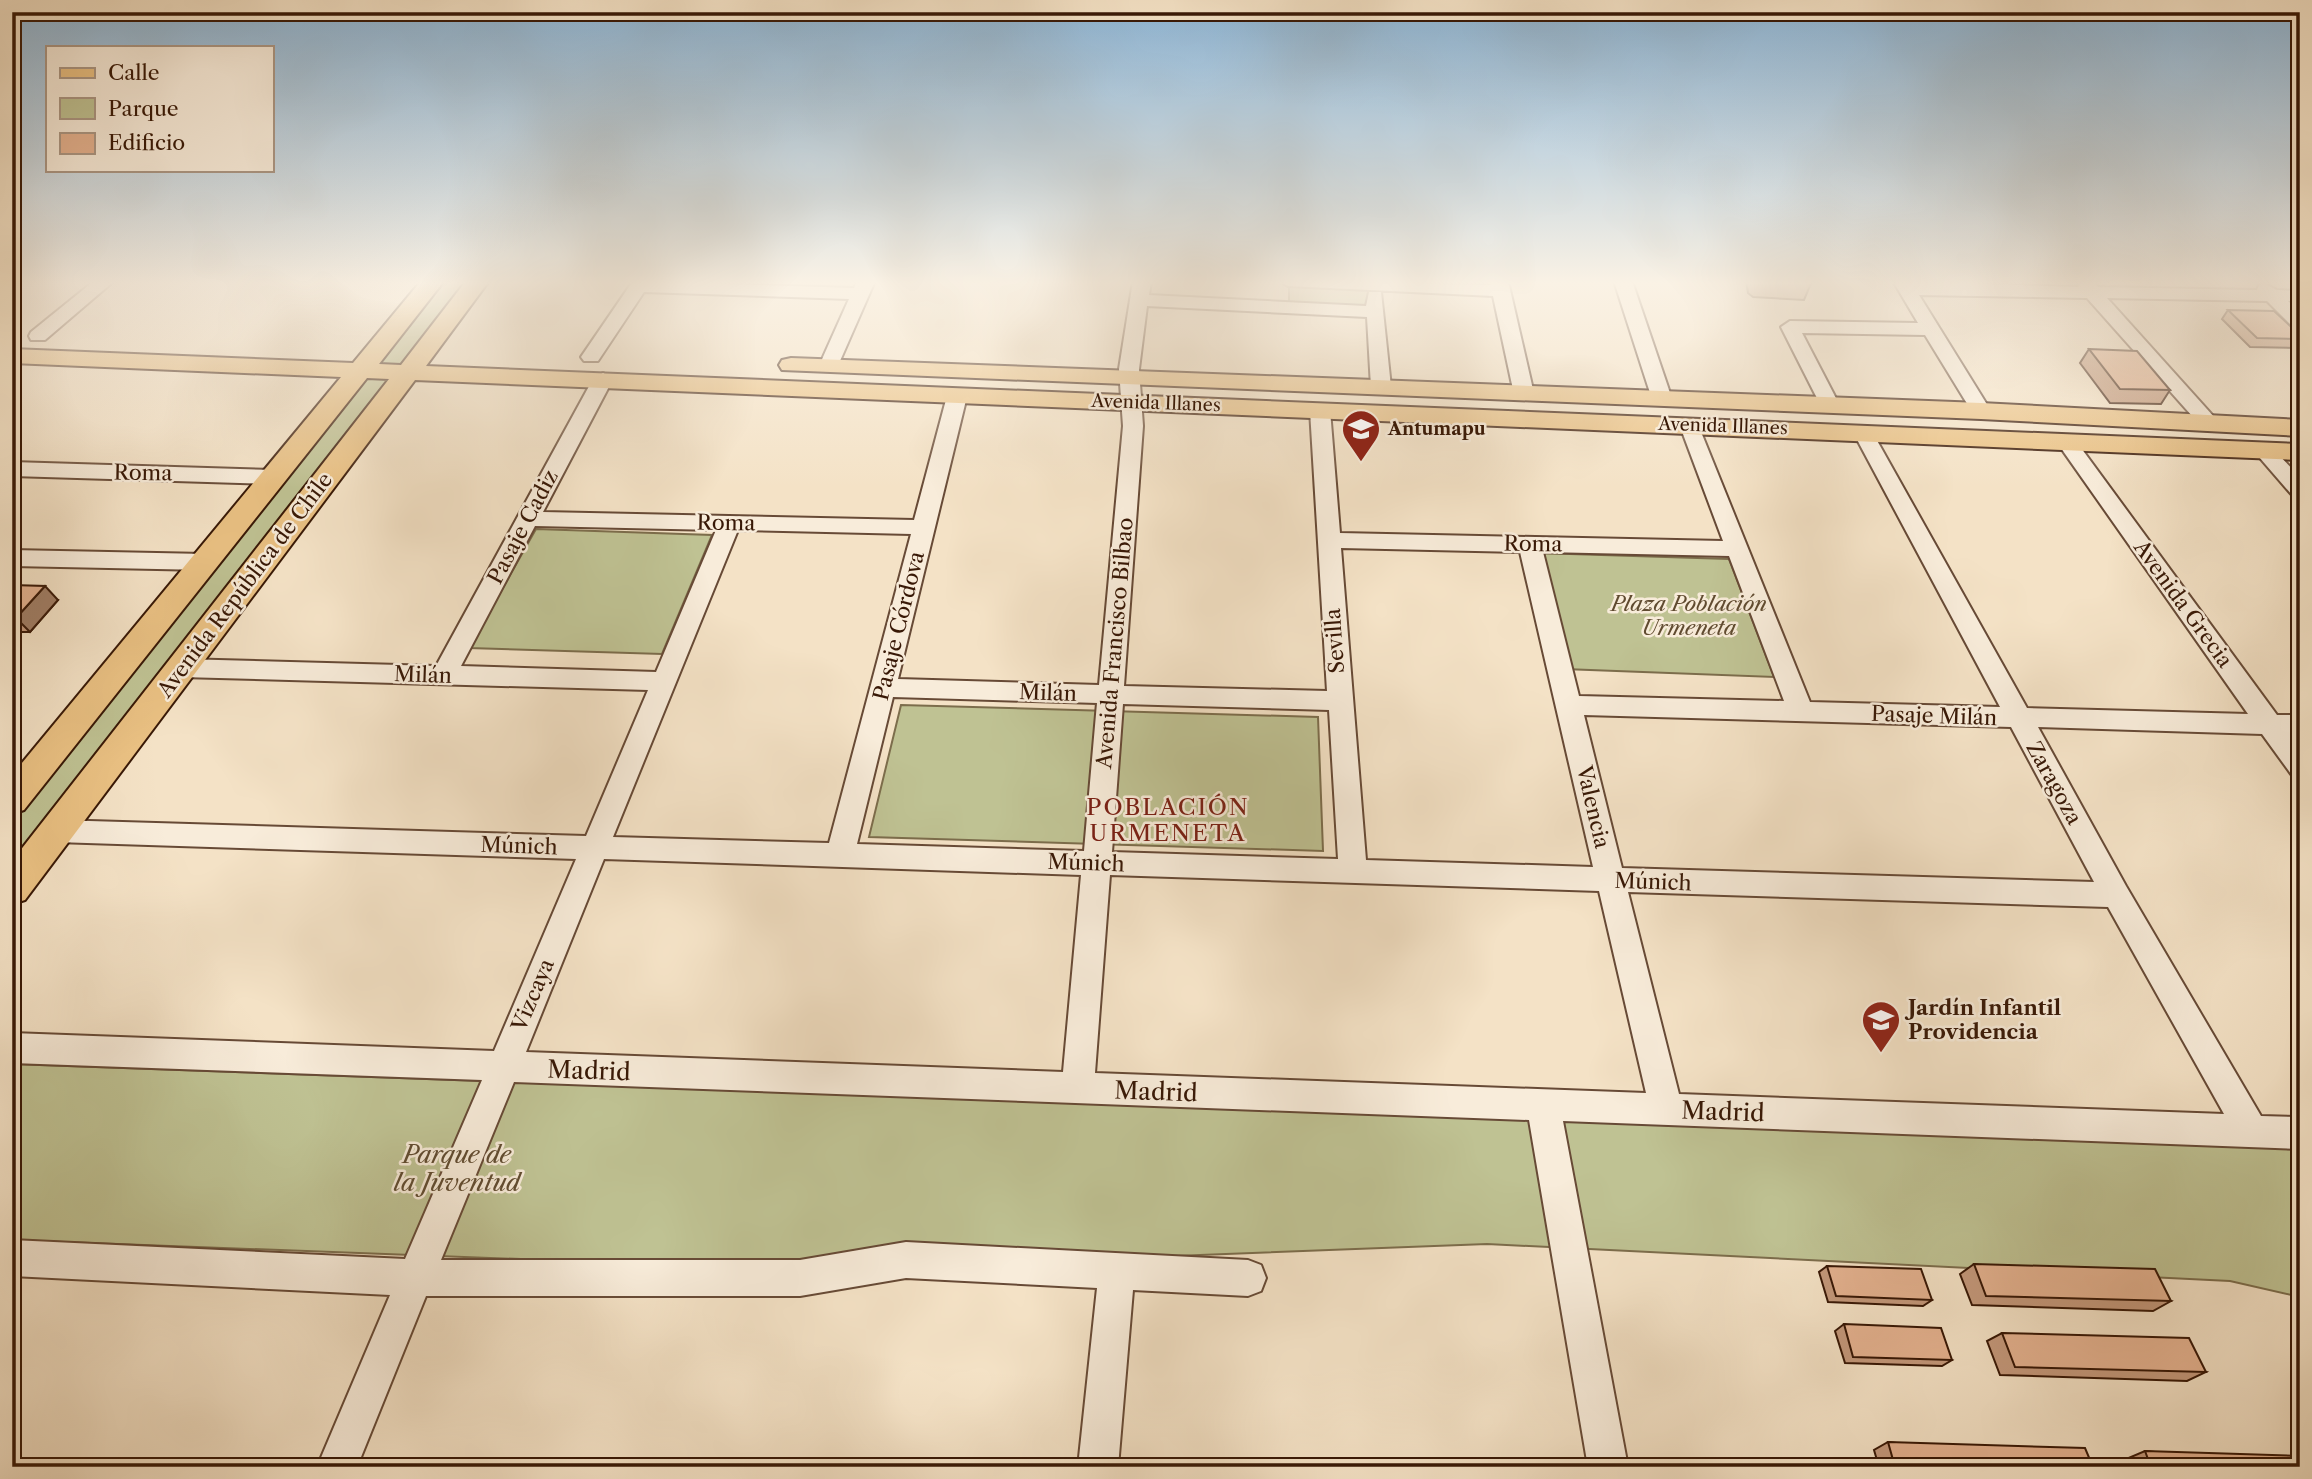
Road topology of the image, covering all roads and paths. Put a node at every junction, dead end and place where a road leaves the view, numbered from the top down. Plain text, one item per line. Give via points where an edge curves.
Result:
1 (240, 350) edge
2 (377, 350) edge
3 (425, 350) edge
4 (606, 350) edge
5 (836, 350) edge
6 (1135, 350) edge
7 (1379, 350) edge
8 (1514, 350) edge
9 (1646, 350) edge
10 (1805, 350) edge
11 (1945, 350) edge
12 (2144, 350) edge
13 (12, 356) edge
14 (370, 359) junction
15 (417, 361) junction
16 (829, 366) junction
17 (597, 368) junction
18 (1381, 387) junction
19 (1131, 391) junction
20 (1524, 394) junction
21 (957, 396) junction
22 (1662, 399) junction
23 (1320, 410) junction
24 (1981, 411) junction
25 (1849, 415) junction
26 (2099, 416) junction
27 (2172, 421) junction
28 (2208, 422) junction
29 (1690, 426) junction
30 (2300, 428) edge
31 (1947, 436) junction
32 (2066, 441) junction
33 (2196, 447) junction
34 (2263, 450) junction
35 (2300, 452) edge
36 (12, 469) edge
37 (274, 477) junction
38 (2300, 490) edge
39 (528, 519) junction
40 (730, 523) junction
41 (924, 527) junction
42 (1329, 540) junction
43 (1530, 544) junction
44 (1738, 549) junction
45 (12, 558) edge
46 (205, 562) junction
47 (168, 608) junction
48 (226, 610) junction
49 (181, 668) junction
50 (444, 675) junction
51 (664, 681) junction
52 (883, 688) junction
53 (1111, 694) junction
54 (1339, 701) junction
55 (1568, 705) junction
56 (1801, 712) junction
57 (2018, 718) junction
58 (2271, 724) junction
59 (2300, 725) edge
60 (2300, 766) edge
61 (12, 800) edge
62 (56, 831) junction
63 (595, 848) junction
64 (840, 856) junction
65 (1097, 864) junction
66 (1353, 872) junction
67 (1610, 881) junction
68 (12, 889) edge
69 (2116, 895) junction
70 (12, 1048) edge
71 (503, 1068) junction
72 (1078, 1089) junction
73 (1543, 1105) junction
74 (1665, 1110) junction
75 (2252, 1131) junction
76 (2300, 1133) edge
77 (12, 1258) edge
78 (1117, 1272) junction
79 (415, 1278) junction
80 (1248, 1278) dead end
81 (337, 1467) edge
82 (1098, 1467) edge
83 (1608, 1467) edge

1 - 14 main road, Avenida Illanes
2 - 14 main road, Avenida República de Chile
3 - 15 main road, Avenida República de Chile
4 - 17 street, Pasaje Cadiz
5 - 16 street
6 - 19 street, Avenida Francisco Bilbao
7 - 18 street
8 - 20 street
9 - 22 street
10 - 25 street, Zaragoza
11 - 24 street
12 - 28 street
13 - 14 main road, Avenida Illanes
14 - 15 main road, Avenida Illanes
14 - 37 main road, Avenida República de Chile
15 - 17 main road, Avenida Illanes
15 - 48 main road, Avenida República de Chile
16 - 17 main road, Avenida Illanes
16 - 19 main road, Avenida Illanes
17 - 21 main road, Avenida Illanes
17 - 39 street, Pasaje Cadiz
18 - 19 main road, Avenida Illanes
18 - 20 main road, Avenida Illanes
19 - 21 main road, Avenida Illanes
19 - 23 main road, Avenida Illanes
19 - 53 street, Avenida Francisco Bilbao
20 - 22 main road, Avenida Illanes
21 - 41 street, Pasaje Córdova
22 - 25 main road, Avenida Illanes
23 - 29 main road, Avenida Illanes
23 - 42 street, Sevilla
24 - 25 main road, Avenida Illanes
24 - 26 main road, Avenida Illanes
24 - 31 main road via 1981,423
25 - 29 main road, Avenida Illanes
25 - 31 main road, Avenida Illanes
25 - 57 street, Zaragoza
26 - 27 main road, Avenida Illanes
26 - 32 main road via 2068,429
27 - 28 main road, Avenida Illanes
27 - 33 main road via 2188,430
28 - 30 main road, Avenida Illanes
29 - 44 street
31 - 32 main road, Avenida Illanes
32 - 33 main road, Avenida Illanes
32 - 58 street, Avenida Grecia
33 - 34 main road, Avenida Illanes
34 - 35 main road, Avenida Illanes
34 - 38 street
36 - 37 street, Roma
37 - 46 main road, Avenida República de Chile
39 - 40 street, Roma
39 - 50 street, Pasaje Cadiz
40 - 41 street, Roma
40 - 51 street, Vizcaya
41 - 52 street, Pasaje Córdova
42 - 43 street, Roma
42 - 54 street, Sevilla
43 - 44 street, Roma
43 - 55 street, Valencia
44 - 56 street
45 - 46 street
46 - 47 main road, Avenida República de Chile
47 - 48 main road
47 - 61 main road, Avenida República de Chile
48 - 49 main road, Avenida República de Chile
49 - 50 street, Milán
49 - 62 main road, Avenida República de Chile
50 - 51 street, Milán
51 - 63 street, Vizcaya
52 - 53 street, Milán
52 - 64 street, Pasaje Córdova
53 - 54 street, Milán
53 - 65 street, Avenida Francisco Bilbao
54 - 66 street, Sevilla
55 - 56 street, Pasaje Milán
55 - 67 street, Valencia
56 - 57 street, Pasaje Milán
57 - 58 street, Pasaje Milán
57 - 69 street, Zaragoza
58 - 59 street, Pasaje Milán
58 - 60 street, Avenida Grecia
62 - 63 street, Múnich
62 - 68 main road, Avenida República de Chile
63 - 64 street, Múnich
63 - 71 street, Vizcaya
64 - 65 street, Múnich
65 - 66 street, Múnich
65 - 72 street, Avenida Francisco Bilbao
66 - 67 street, Múnich
67 - 69 street, Múnich
67 - 74 street, Valencia
69 - 75 street, Zaragoza
70 - 71 street, Madrid
71 - 72 street, Madrid
71 - 79 street, Vizcaya
72 - 73 street, Madrid
73 - 74 street, Madrid
73 - 83 street
74 - 75 street, Madrid
75 - 76 street, Madrid
77 - 79 street
78 - 79 street via 906,1260 800,1278
78 - 80 street
78 - 82 street
79 - 81 street, Vizcaya

